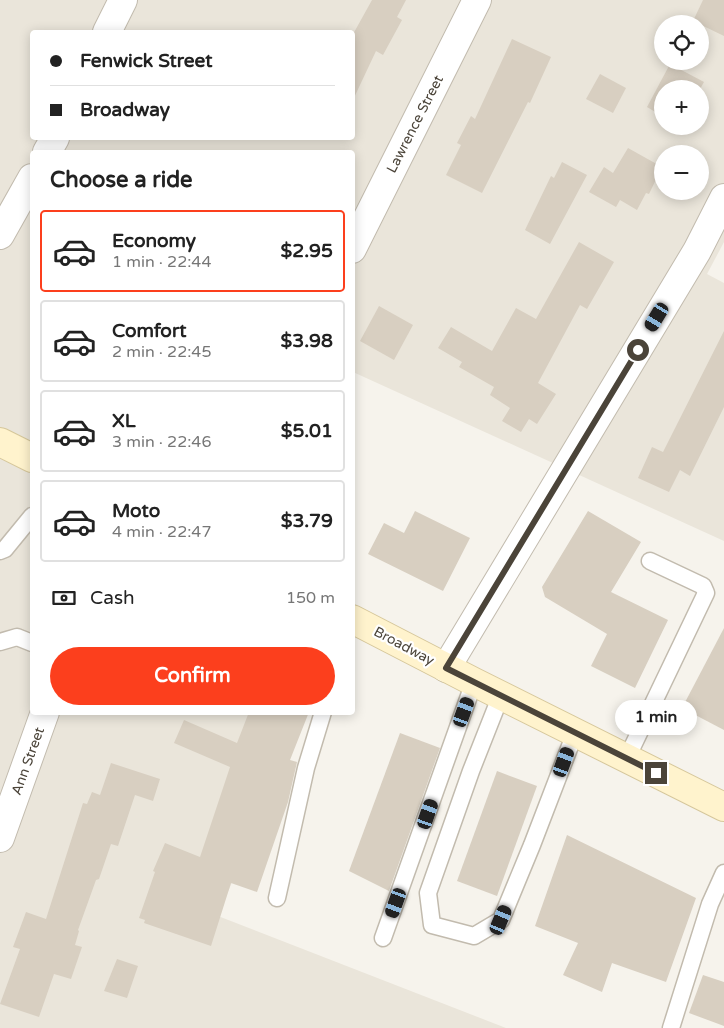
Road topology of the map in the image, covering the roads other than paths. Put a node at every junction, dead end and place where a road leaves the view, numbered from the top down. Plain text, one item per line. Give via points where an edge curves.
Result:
1 (123, 0) edge
2 (477, 0) edge
3 (108, 30) edge
4 (30, 182) edge
5 (724, 198) edge
6 (0, 235) edge
7 (355, 243) edge
8 (0, 442) edge
9 (30, 457) edge
10 (30, 518) edge
11 (0, 551) edge
12 (650, 561) dead end
13 (355, 621) edge
14 (0, 642) edge
15 (30, 642) edge
16 (446, 668) junction
17 (474, 682) junction
18 (501, 695) junction
19 (44, 715) edge
20 (322, 715) edge
21 (575, 733) junction
22 (627, 758) junction
23 (724, 807) edge
24 (0, 838) edge
25 (724, 873) edge
26 (277, 898) dead end
27 (710, 904) junction
28 (724, 913) edge
29 (383, 938) dead end
30 (670, 1028) edge

1 - 3 street
2 - 7 street, Lawrence Street
4 - 6 street
5 - 16 street via 697,251
8 - 9 main road
10 - 11 lane
12 - 22 lane via 703,586 706,593
13 - 16 main road, Broadway
14 - 15 lane via 17,637
16 - 17 main road, Broadway
17 - 18 main road, Broadway
17 - 29 lane
18 - 21 main road, Broadway
18 - 21 lane via 470,771 428,893 432,925 474,936 501,920
19 - 24 street, Ann Street
20 - 26 lane via 306,768
21 - 22 main road, Broadway
22 - 23 main road, Broadway
25 - 27 lane
27 - 28 lane
27 - 30 lane

